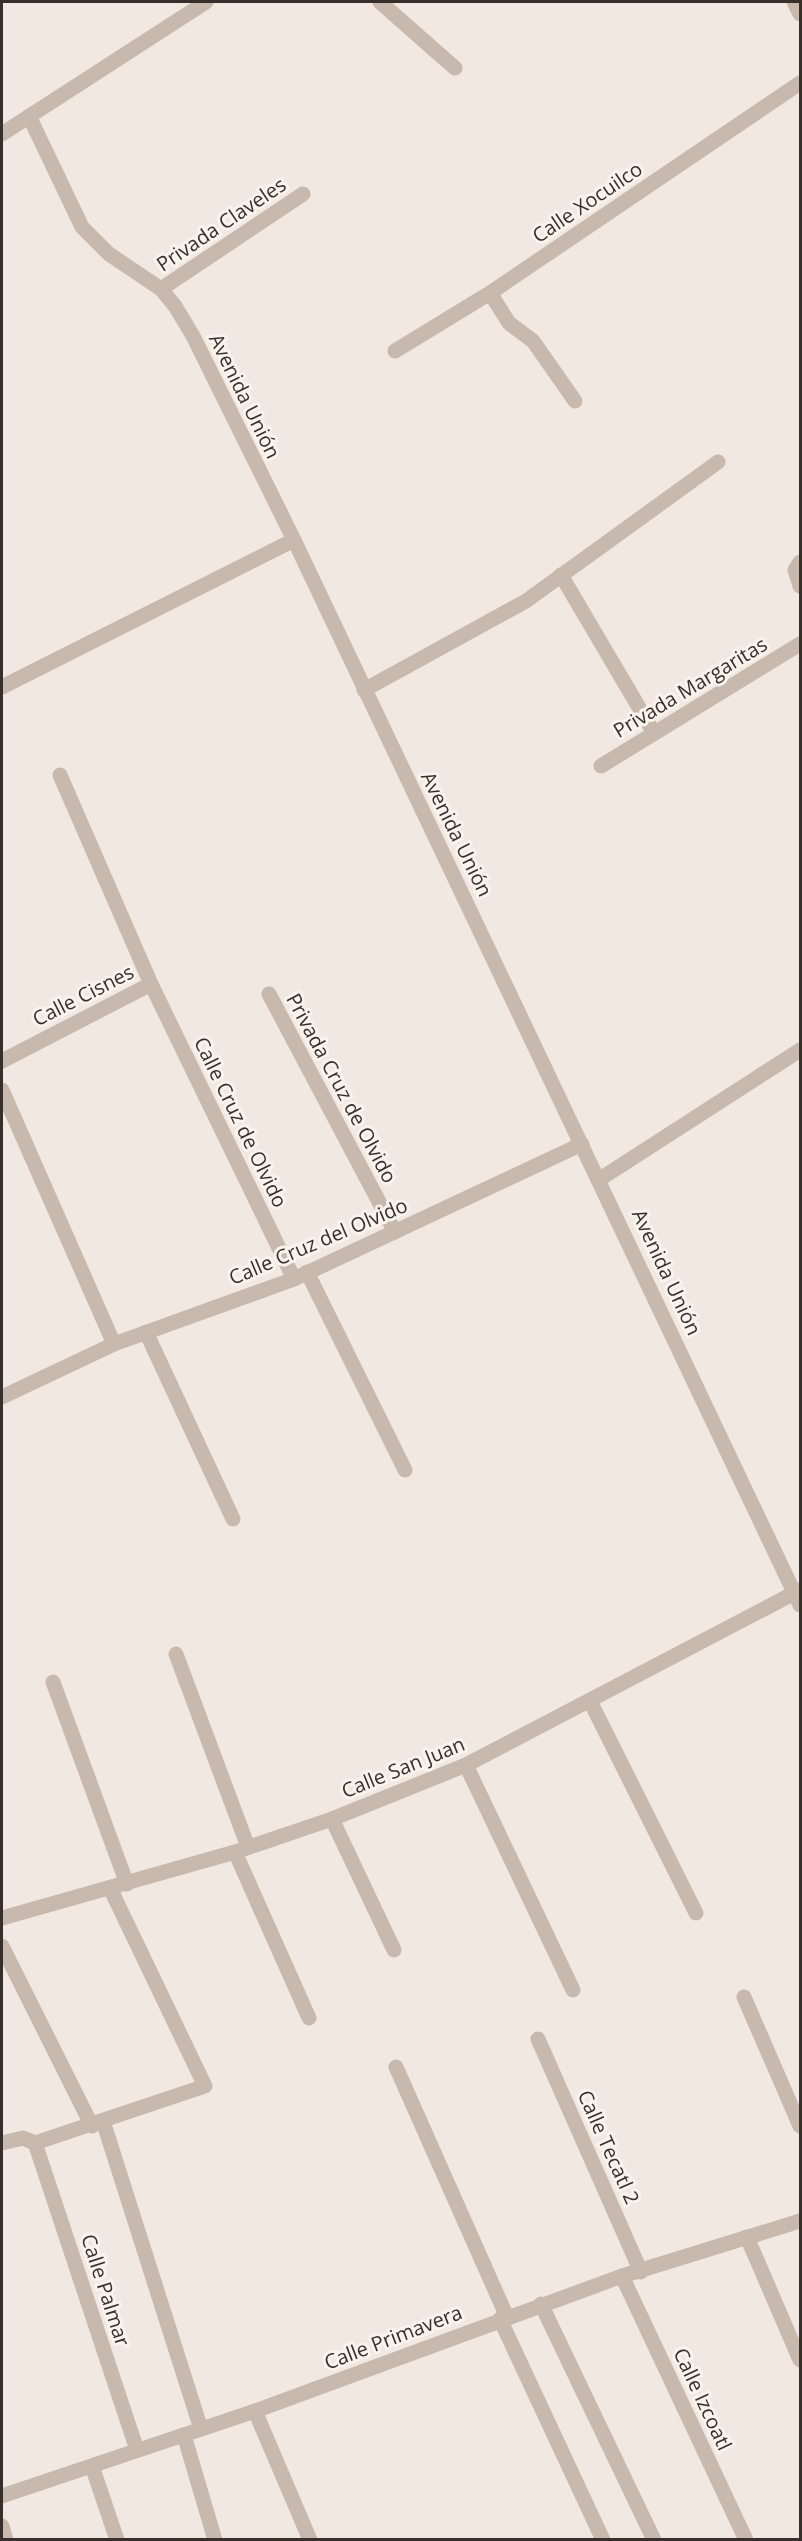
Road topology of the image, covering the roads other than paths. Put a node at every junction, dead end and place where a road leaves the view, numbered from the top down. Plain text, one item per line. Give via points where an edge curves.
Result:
1 (206, 2) edge
2 (380, 2) edge
3 (794, 2) edge
4 (801, 14) edge
5 (455, 68) dead end
6 (801, 83) edge
7 (29, 116) junction
8 (2, 134) edge
9 (303, 194) dead end
10 (161, 289) junction
11 (490, 293) junction
12 (395, 351) dead end
13 (575, 401) dead end
14 (718, 462) dead end
15 (294, 540) junction
16 (801, 562) edge
17 (561, 575) junction
18 (801, 586) edge
19 (801, 644) edge
20 (2, 687) edge
21 (364, 690) junction
22 (654, 733) junction
23 (601, 766) dead end
24 (60, 775) dead end
25 (151, 984) junction
26 (269, 994) dead end
27 (801, 1050) edge
28 (2, 1061) edge
29 (2, 1090) edge
30 (582, 1144) junction
31 (600, 1179) junction
32 (395, 1232) junction
33 (301, 1275) junction
34 (146, 1332) junction
35 (114, 1344) junction
36 (2, 1397) edge
37 (405, 1470) dead end
38 (233, 1519) dead end
39 (799, 1596) edge
40 (176, 1654) dead end
41 (53, 1682) dead end
42 (590, 1701) junction
43 (466, 1765) junction
44 (332, 1819) junction
45 (241, 1849) junction
46 (127, 1884) junction
47 (110, 1888) junction
48 (696, 1913) dead end
49 (2, 1918) edge
50 (2, 1946) edge
51 (394, 1950) dead end
52 (573, 1990) dead end
53 (744, 1997) dead end
54 (309, 2018) dead end
55 (538, 2039) dead end
56 (396, 2067) dead end
57 (97, 2123) junction
58 (801, 2126) edge
59 (2, 2143) edge
60 (35, 2143) junction
61 (801, 2221) edge
62 (747, 2237) junction
63 (641, 2272) junction
64 (621, 2276) junction
65 (541, 2304) junction
66 (503, 2318) junction
67 (801, 2360) edge
68 (255, 2411) junction
69 (201, 2429) junction
70 (184, 2435) junction
71 (137, 2450) junction
72 (92, 2466) junction
73 (2, 2496) edge
74 (2, 2526) edge
75 (6, 2540) edge
76 (117, 2540) edge
77 (215, 2540) edge
78 (310, 2540) edge
79 (603, 2540) edge
80 (654, 2540) edge
81 (746, 2540) edge

1 - 7 street
2 - 5 street
3 - 4 street
6 - 11 street, Calle Xocuilco
7 - 8 street
7 - 10 street, Avenida Unión via 82,227 109,254
9 - 10 street, Privada Claveles
10 - 15 street, Avenida Unión via 193,336
11 - 12 street, Calle Xocuilco
11 - 13 street via 509,323 533,340
14 - 17 street
15 - 20 street
15 - 21 street, Avenida Unión
16 - 18 street via 795,570
17 - 21 street via 526,601
17 - 22 street
19 - 22 street, Privada Margaritas
21 - 30 street, Avenida Unión
22 - 23 street, Privada Margaritas
24 - 25 street, Calle Cruz de Olvido
25 - 28 street, Calle Cisnes
25 - 33 street, Calle Cruz de Olvido
26 - 32 street, Privada Cruz de Olvido
27 - 31 street
29 - 35 street
30 - 31 street, Avenida Unión
30 - 32 street, Calle Cruz del Olvido
31 - 39 street, Avenida Unión
32 - 33 street, Calle Cruz del Olvido
33 - 34 street, Calle Cruz del Olvido
33 - 37 street, Calle Cruz de Olvido
34 - 35 street, Calle Cruz del Olvido
34 - 38 street
35 - 36 street, Calle Cruz del Olvido
39 - 42 street, Calle San Juan
40 - 45 street
41 - 46 street
42 - 43 street, Calle San Juan
42 - 48 street
43 - 44 street, Calle San Juan
43 - 52 street
44 - 45 street, Calle San Juan
44 - 51 street
45 - 46 street, Calle San Juan
45 - 54 street
46 - 47 street, Calle San Juan
47 - 49 street, Calle San Juan
47 - 57 street via 205,2085
50 - 57 street
53 - 58 street
55 - 63 street, Calle Tecatl 2
56 - 66 street
57 - 60 street
57 - 69 street
59 - 60 street via 23,2138
60 - 71 street, Calle Palmar
61 - 62 street, Calle Primavera
62 - 63 street, Calle Primavera
62 - 67 street
63 - 64 street, Calle Primavera
64 - 65 street, Calle Primavera
64 - 81 street, Calle Izcoatl
65 - 66 street, Calle Primavera
65 - 80 street
66 - 68 street, Calle Primavera
66 - 79 street
68 - 69 street, Calle Primavera
68 - 78 street
69 - 70 street, Calle Primavera
70 - 71 street, Calle Primavera
70 - 77 street
71 - 72 street, Calle Primavera
72 - 73 street, Calle Primavera
72 - 76 street
74 - 75 street

